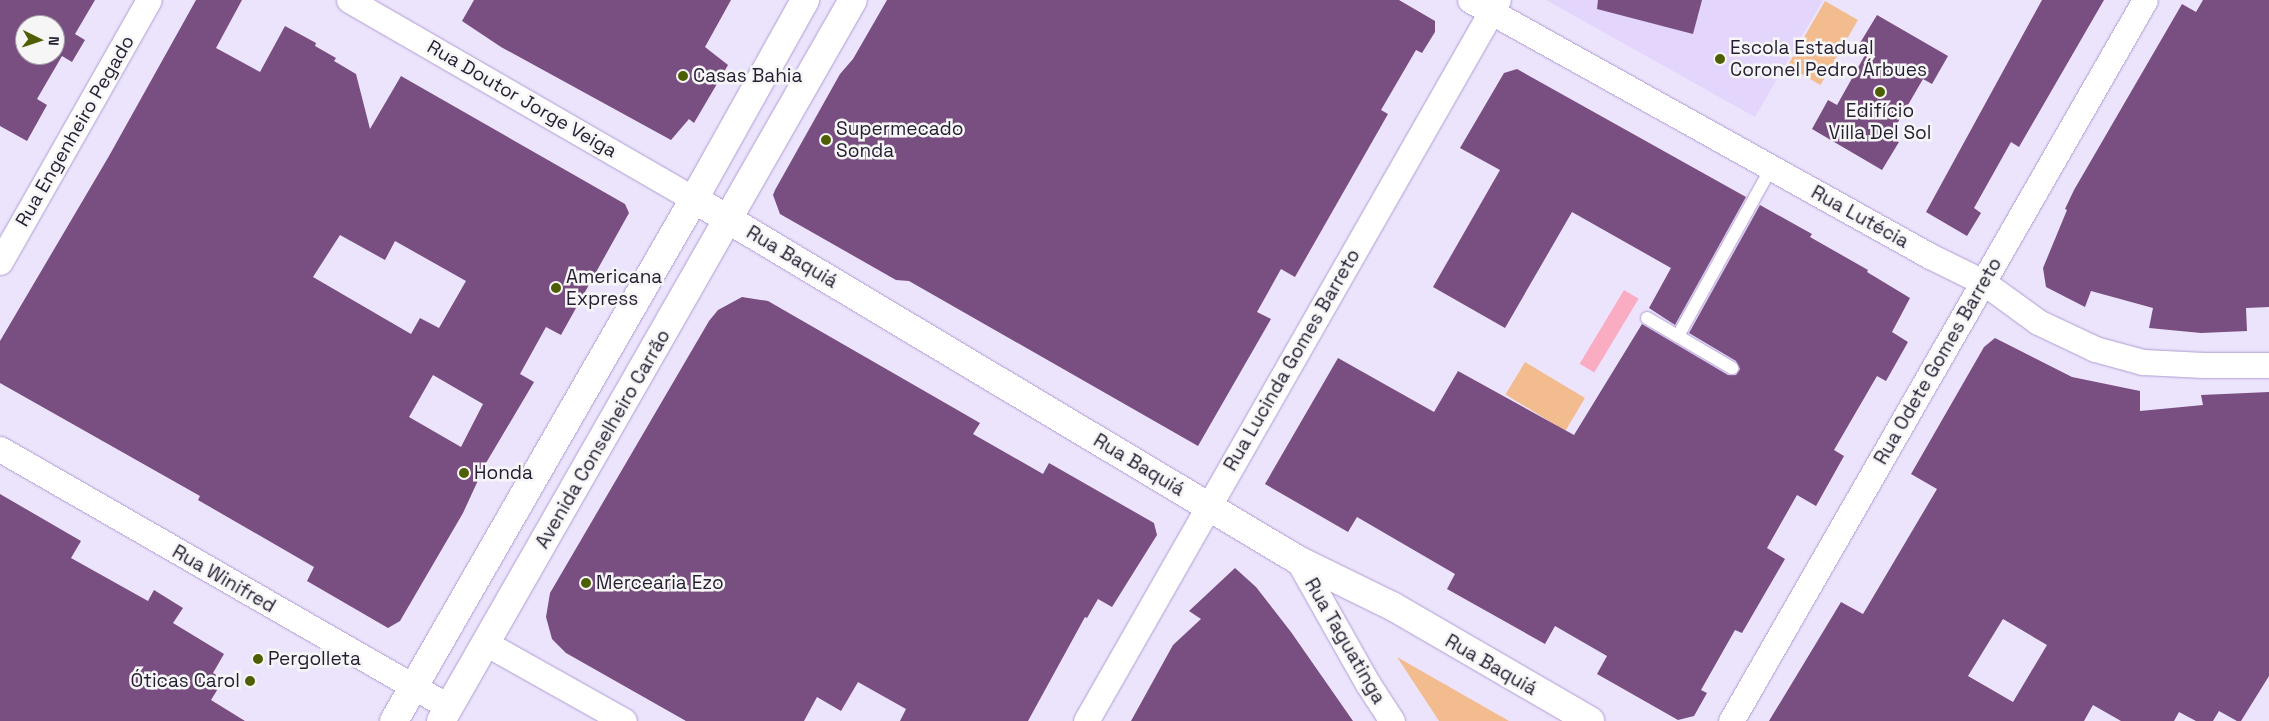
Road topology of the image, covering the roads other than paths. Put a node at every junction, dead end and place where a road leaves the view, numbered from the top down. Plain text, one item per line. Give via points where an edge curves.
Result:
1 (149, 0) edge
2 (350, 0) edge
3 (805, 0) edge
4 (852, 0) edge
5 (2145, 0) edge
6 (1486, 4) edge
7 (1771, 168) junction
8 (694, 198) junction
9 (729, 219) junction
10 (0, 262) edge
11 (1983, 282) junction
12 (1647, 318) dead end
13 (1678, 336) junction
14 (2269, 365) edge
15 (1732, 368) dead end
16 (0, 449) edge
17 (1209, 507) junction
18 (1298, 560) junction
19 (487, 644) junction
20 (413, 688) junction
21 (445, 714) edge
22 (394, 721) edge
23 (624, 721) edge
24 (1086, 721) edge
25 (1392, 721) edge
26 (1590, 721) edge
27 (1731, 721) edge

1 - 10 street, Rua Engenheiro Pegado
2 - 8 street, Rua Doutor Jorge Veiga
3 - 8 main road
4 - 9 main road, Avenida Conselheiro Carrão
5 - 11 street, Rua Odete Gomes Barreto
6 - 7 street, Rua Lutécia
6 - 17 street, Rua Lucinda Gomes Barreto
7 - 11 street, Rua Lutécia
7 - 13 lane
8 - 9 main road, Rua Baquiá
8 - 20 main road
9 - 17 main road, Rua Baquiá
9 - 19 main road, Avenida Conselheiro Carrão
11 - 14 street, Rua Lutécia via 2038,322 2095,349 2144,362
11 - 27 street, Rua Odete Gomes Barreto
12 - 13 lane
13 - 15 lane
16 - 20 street, Rua Winifred
17 - 18 main road, Rua Baquiá
17 - 24 street, Rua Lucinda Gomes Barreto
18 - 25 street, Rua Taguatinga
18 - 26 main road, Rua Baquiá via 1392,606
19 - 21 main road, Avenida Conselheiro Carrão
19 - 23 street
20 - 21 street, Rua Winifred
20 - 22 main road

